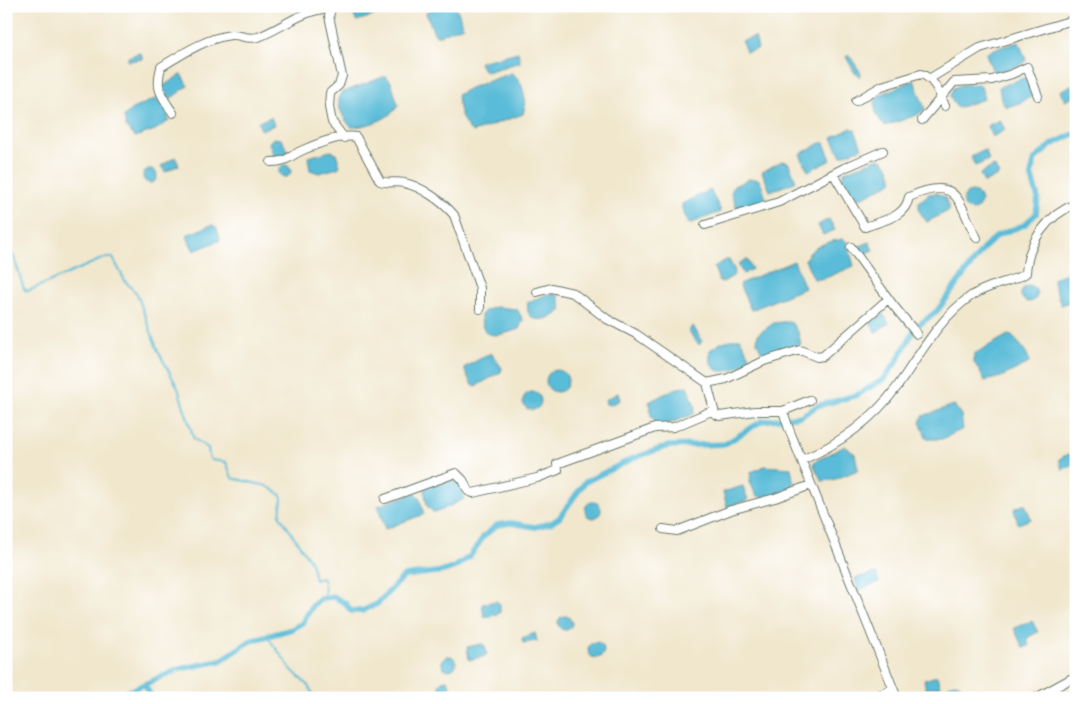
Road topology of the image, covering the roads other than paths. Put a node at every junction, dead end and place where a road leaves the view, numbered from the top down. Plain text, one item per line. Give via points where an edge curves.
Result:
1 (331, 8) edge
2 (1076, 19) edge
3 (930, 79) junction
4 (1038, 96) dead end
5 (856, 101) dead end
6 (944, 102) junction
7 (173, 113) dead end
8 (922, 120) dead end
9 (344, 138) junction
10 (883, 151) dead end
11 (271, 162) dead end
12 (834, 175) junction
13 (1076, 204) edge
14 (705, 225) dead end
15 (977, 238) dead end
16 (851, 247) dead end
17 (537, 292) dead end
18 (888, 299) junction
19 (480, 309) dead end
20 (917, 334) dead end
21 (707, 383) junction
22 (810, 400) dead end
23 (714, 410) junction
24 (784, 414) junction
25 (802, 460) junction
26 (811, 485) junction
27 (385, 499) dead end
28 (663, 529) dead end
29 (1076, 676) edge
30 (894, 689) junction
31 (873, 698) edge
32 (897, 698) edge
33 (1036, 698) edge

1 - 7 street via 258,36 244,39 232,35 217,39 188,50 161,67 157,82 159,92
1 - 9 street via 330,23 342,76 339,85 330,93 329,107 332,122
2 - 3 street via 980,48
3 - 5 street via 926,75 914,74 882,86
3 - 6 street
4 - 6 street via 1027,67 992,80 954,82
6 - 8 street
9 - 11 street via 303,150 287,161
9 - 19 street via 352,136 359,139 380,180 405,183 448,207 454,215 480,288
10 - 12 street
12 - 14 street via 779,202
12 - 15 street via 865,227 900,214 906,209 910,197 933,189 948,190 963,206
13 - 25 street via 1052,218 1030,246 1026,273 983,290 961,304 934,333 897,386 869,418 837,442
16 - 18 street
17 - 21 street via 551,288 573,293 607,319 636,334
18 - 20 street
18 - 21 street via 823,356 800,350 764,361 726,379
21 - 23 street
22 - 24 street
23 - 24 street via 720,416 755,411
23 - 27 street via 557,464 558,470 537,478 473,494 456,473
24 - 25 street
25 - 26 street
26 - 28 street via 731,510 677,532
26 - 30 street
29 - 33 street
30 - 31 street
30 - 32 street

